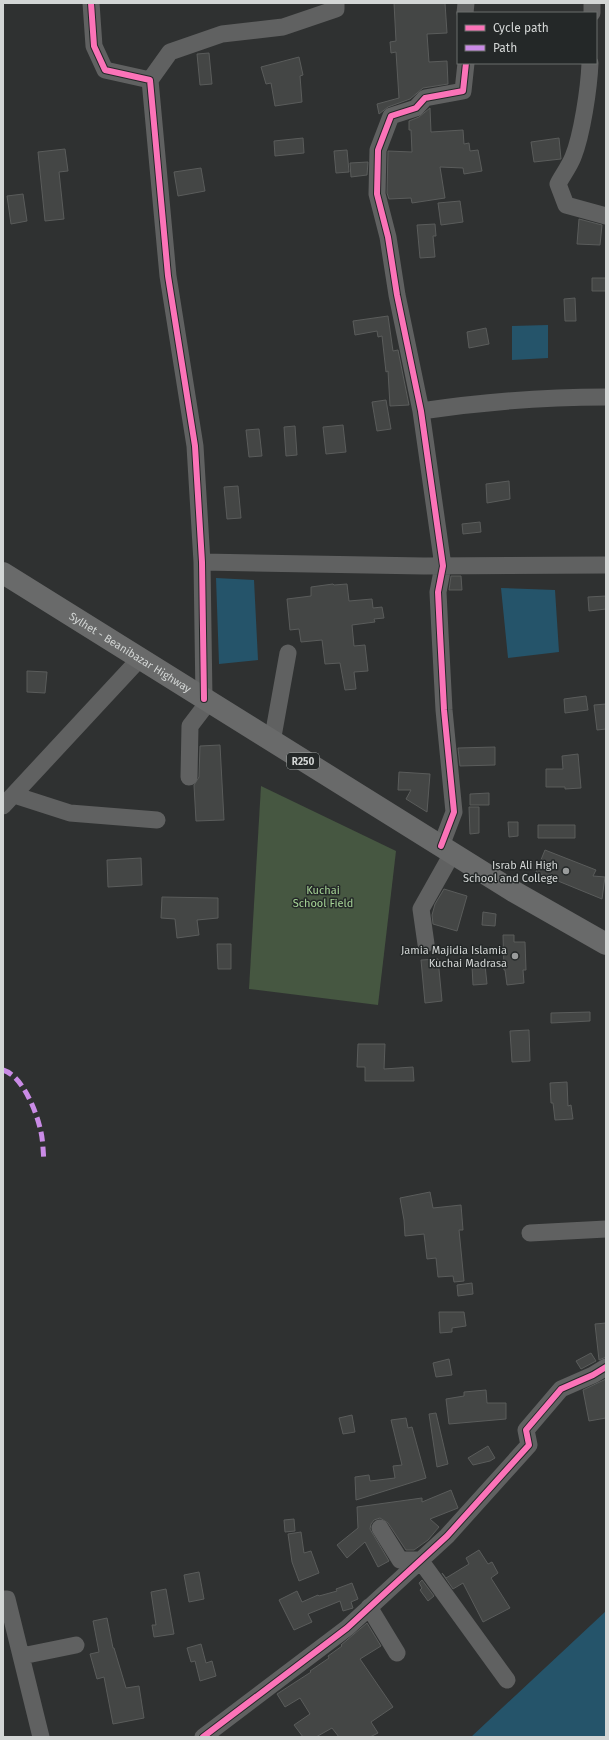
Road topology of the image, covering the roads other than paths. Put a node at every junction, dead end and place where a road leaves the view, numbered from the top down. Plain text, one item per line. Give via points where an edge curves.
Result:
1 (91, 3) edge
2 (336, 3) edge
3 (466, 64) edge
4 (590, 64) edge
5 (150, 80) junction
6 (606, 216) edge
7 (606, 397) edge
8 (421, 412) junction
9 (202, 562) junction
10 (606, 565) edge
11 (443, 566) junction
12 (3, 573) edge
13 (3, 583) edge
14 (288, 653) dead end
15 (134, 665) junction
16 (203, 704) junction
17 (272, 742) junction
18 (189, 777) dead end
19 (8, 800) edge
20 (157, 820) dead end
21 (444, 854) junction
22 (426, 944) dead end
23 (606, 944) edge
24 (606, 954) edge
25 (606, 1229) edge
26 (530, 1233) dead end
27 (606, 1367) edge
28 (380, 1528) dead end
29 (420, 1560) junction
30 (3, 1599) edge
31 (369, 1608) junction
32 (76, 1644) dead end
33 (396, 1653) dead end
34 (22, 1656) junction
35 (507, 1680) dead end
36 (41, 1737) edge
37 (203, 1737) edge

1 - 5 street via 94,46 105,70
2 - 5 street via 336,9 283,27 222,34 170,52
3 - 8 street via 463,90 425,98 416,108 391,116 378,150 377,194 388,237 396,295
4 - 6 street via 580,132 573,157 558,184 566,205
5 - 9 street via 168,276 195,446
7 - 8 street via 565,397 469,404
8 - 11 street
9 - 11 street
9 - 16 street
10 - 11 street
11 - 21 street via 438,592 444,710 454,812
12 - 16 main road, Sylhet - Beanibazar Highway / R250
13 - 15 main road, Sylhet - Beanibazar Highway / R250
14 - 17 street
15 - 16 main road, Sylhet - Beanibazar Highway / R250
15 - 19 street
16 - 17 main road, Sylhet - Beanibazar Highway / R250
16 - 18 street via 190,726
16 - 21 main road, Sylhet - Beanibazar Highway / R250
17 - 21 main road, Sylhet - Beanibazar Highway / R250
19 - 20 street via 70,813
21 - 22 street via 421,909
21 - 23 main road, Sylhet - Beanibazar Highway / R250
21 - 24 main road, Sylhet - Beanibazar Highway / R250 via 509,900
25 - 26 street
27 - 29 street via 561,1389 526,1430 529,1445 447,1536
28 - 29 street via 400,1560
29 - 31 street
29 - 35 street
30 - 34 street via 7,1598
31 - 33 street
31 - 37 street via 347,1628
32 - 34 street
34 - 36 street

